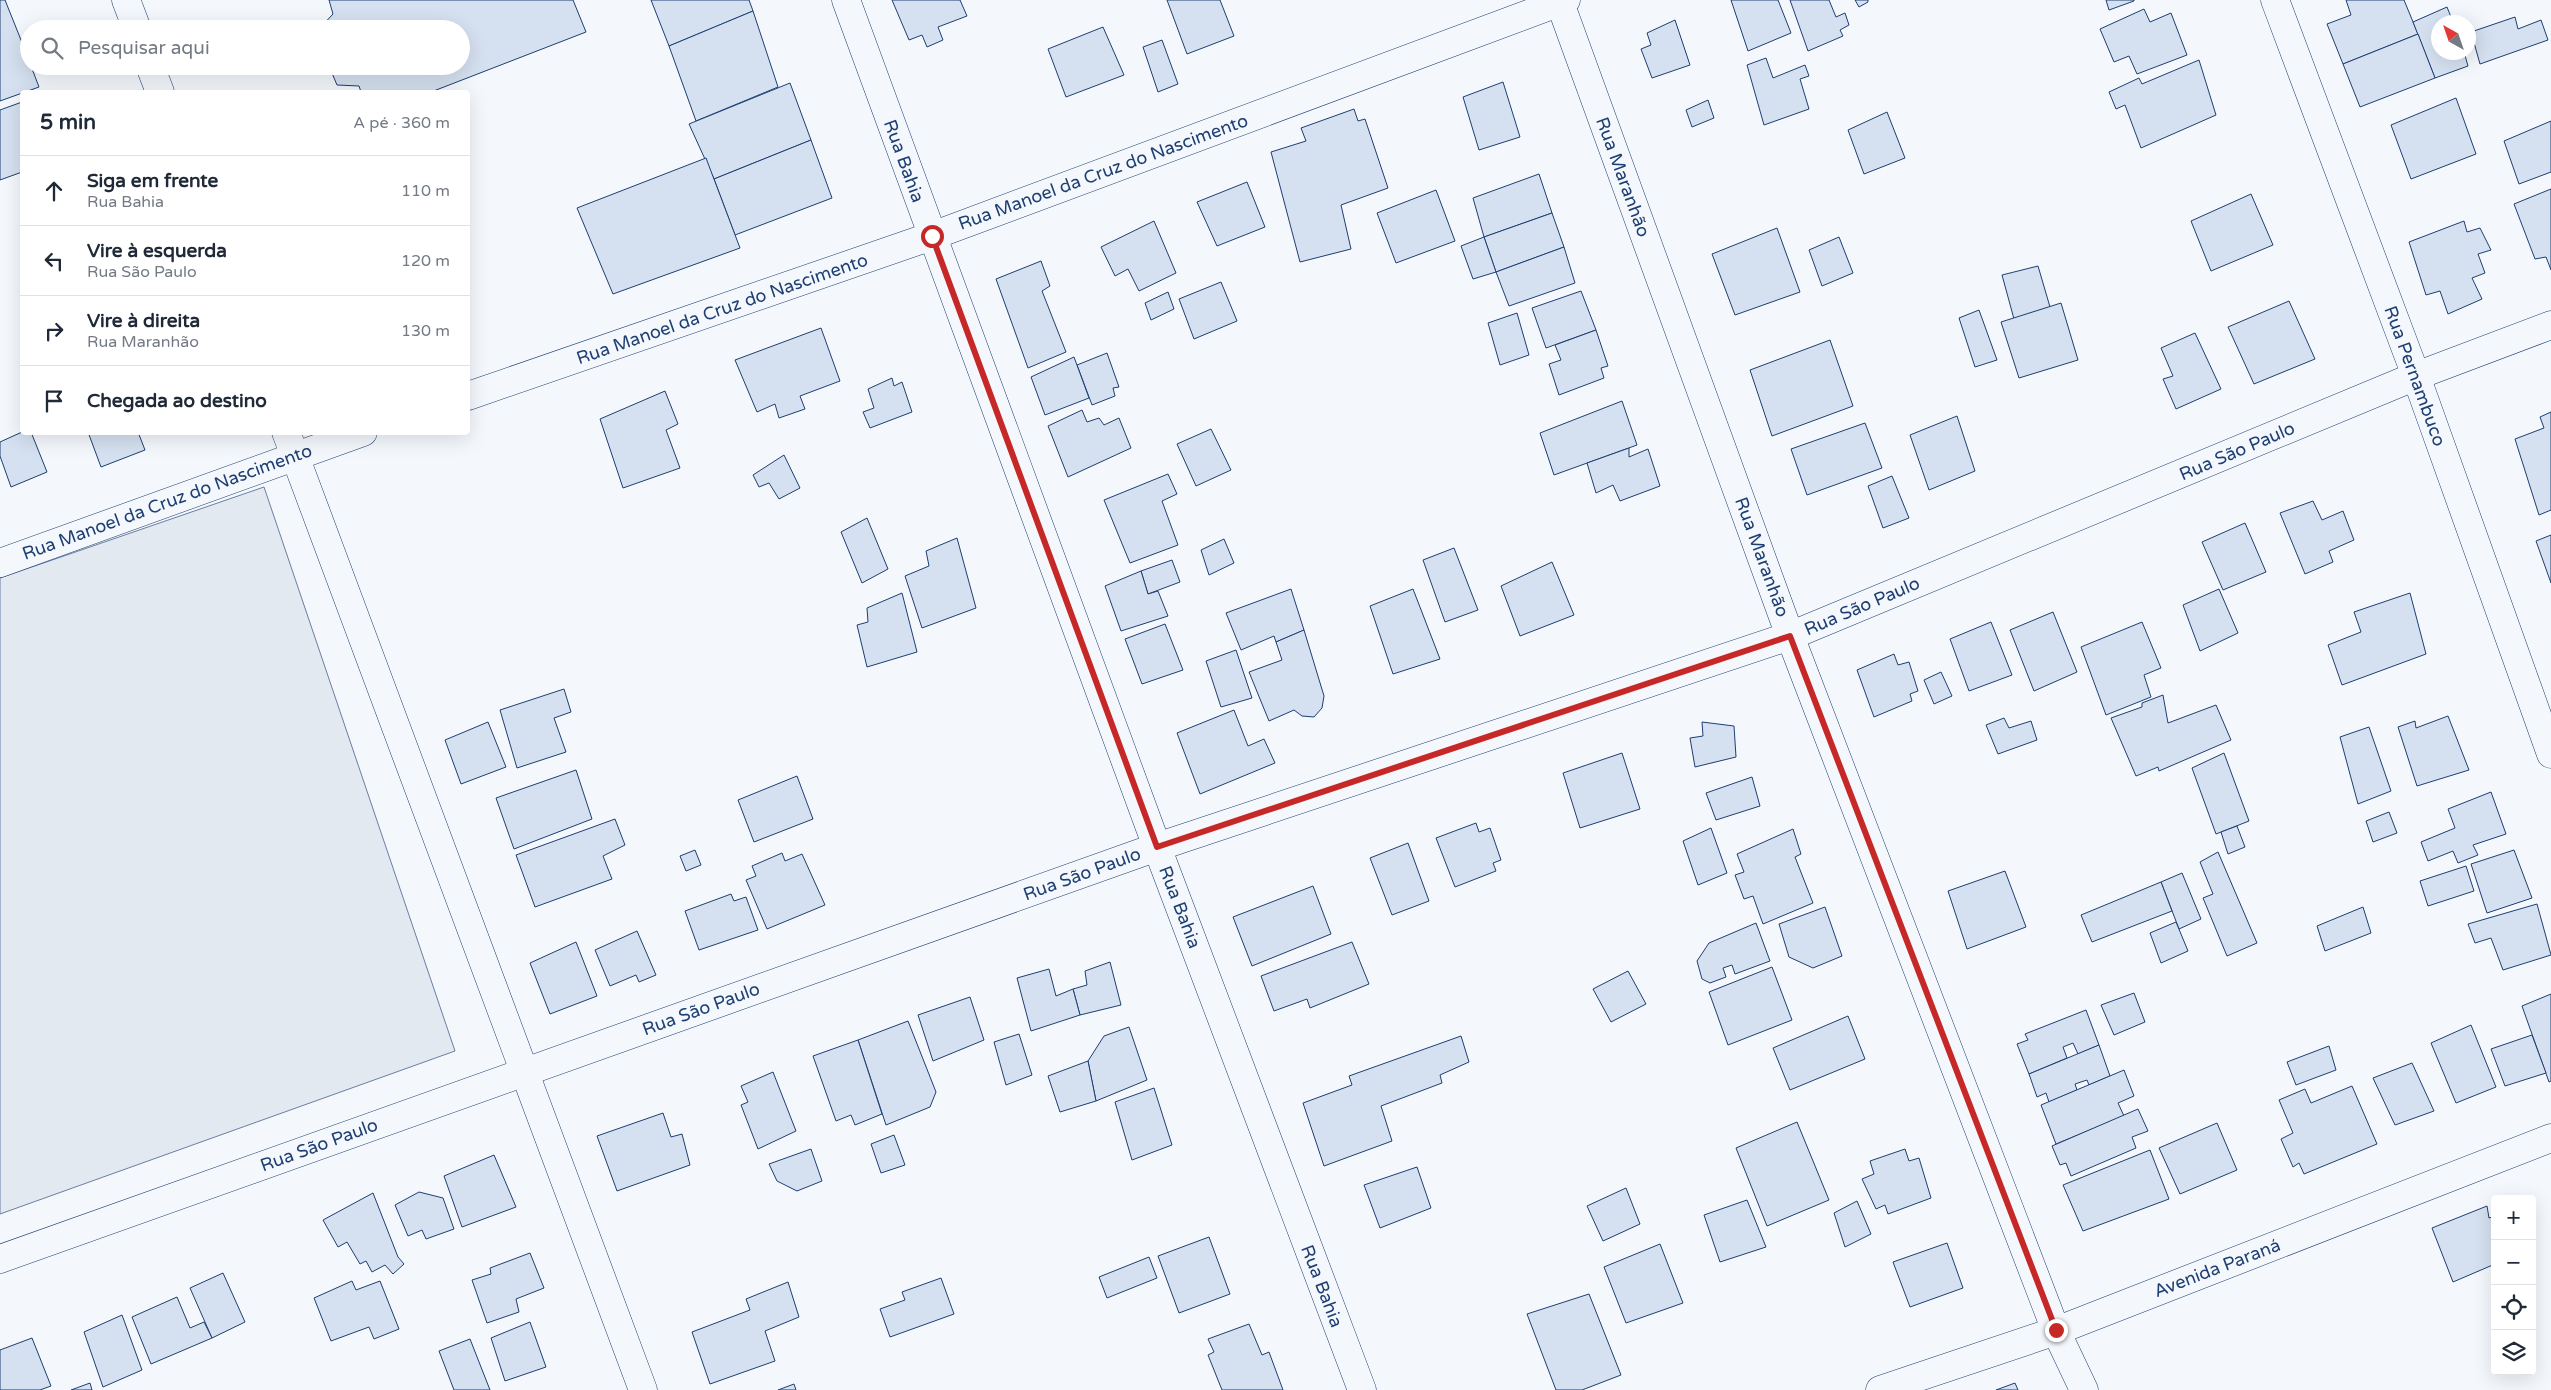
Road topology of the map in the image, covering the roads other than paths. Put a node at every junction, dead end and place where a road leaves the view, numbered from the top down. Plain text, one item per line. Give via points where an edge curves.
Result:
1 (126, 0) edge
2 (846, 0) edge
3 (2275, 0) edge
4 (1562, 1) edge
5 (134, 20) edge
6 (153, 75) edge
7 (159, 90) edge
8 (932, 236) junction
9 (2551, 326) edge
10 (2416, 376) junction
11 (470, 395) edge
12 (345, 435) edge
13 (290, 444) edge
14 (0, 563) edge
15 (1790, 636) junction
16 (2551, 754) edge
17 (1157, 847) junction
18 (524, 1072) junction
19 (2551, 1138) edge
20 (0, 1259) edge
21 (2056, 1330) junction
22 (643, 1390) edge
23 (1362, 1390) edge
24 (1880, 1390) edge
25 (2084, 1390) edge

1 - 5 street
2 - 8 street, Rua Bahia
3 - 10 street, Rua Pernambuco
4 - 8 street, Rua Manoel da Cruz do Nascimento
4 - 15 street, Rua Maranhão
6 - 7 street
8 - 11 street, Rua Manoel da Cruz do Nascimento
8 - 17 street, Rua Bahia
9 - 10 street, Rua São Paulo
10 - 15 street, Rua São Paulo
10 - 16 street, Rua Pernambuco
12 - 13 street, Rua Manoel da Cruz do Nascimento
13 - 14 street, Rua Manoel da Cruz do Nascimento
13 - 18 street
15 - 17 street, Rua São Paulo
15 - 21 street, Rua Maranhão
17 - 18 street, Rua São Paulo
17 - 23 street, Rua Bahia
18 - 20 street, Rua São Paulo
18 - 22 street
19 - 21 street, Avenida Paraná
21 - 24 street, Avenida Paraná
21 - 25 street, Rua Maranhão

